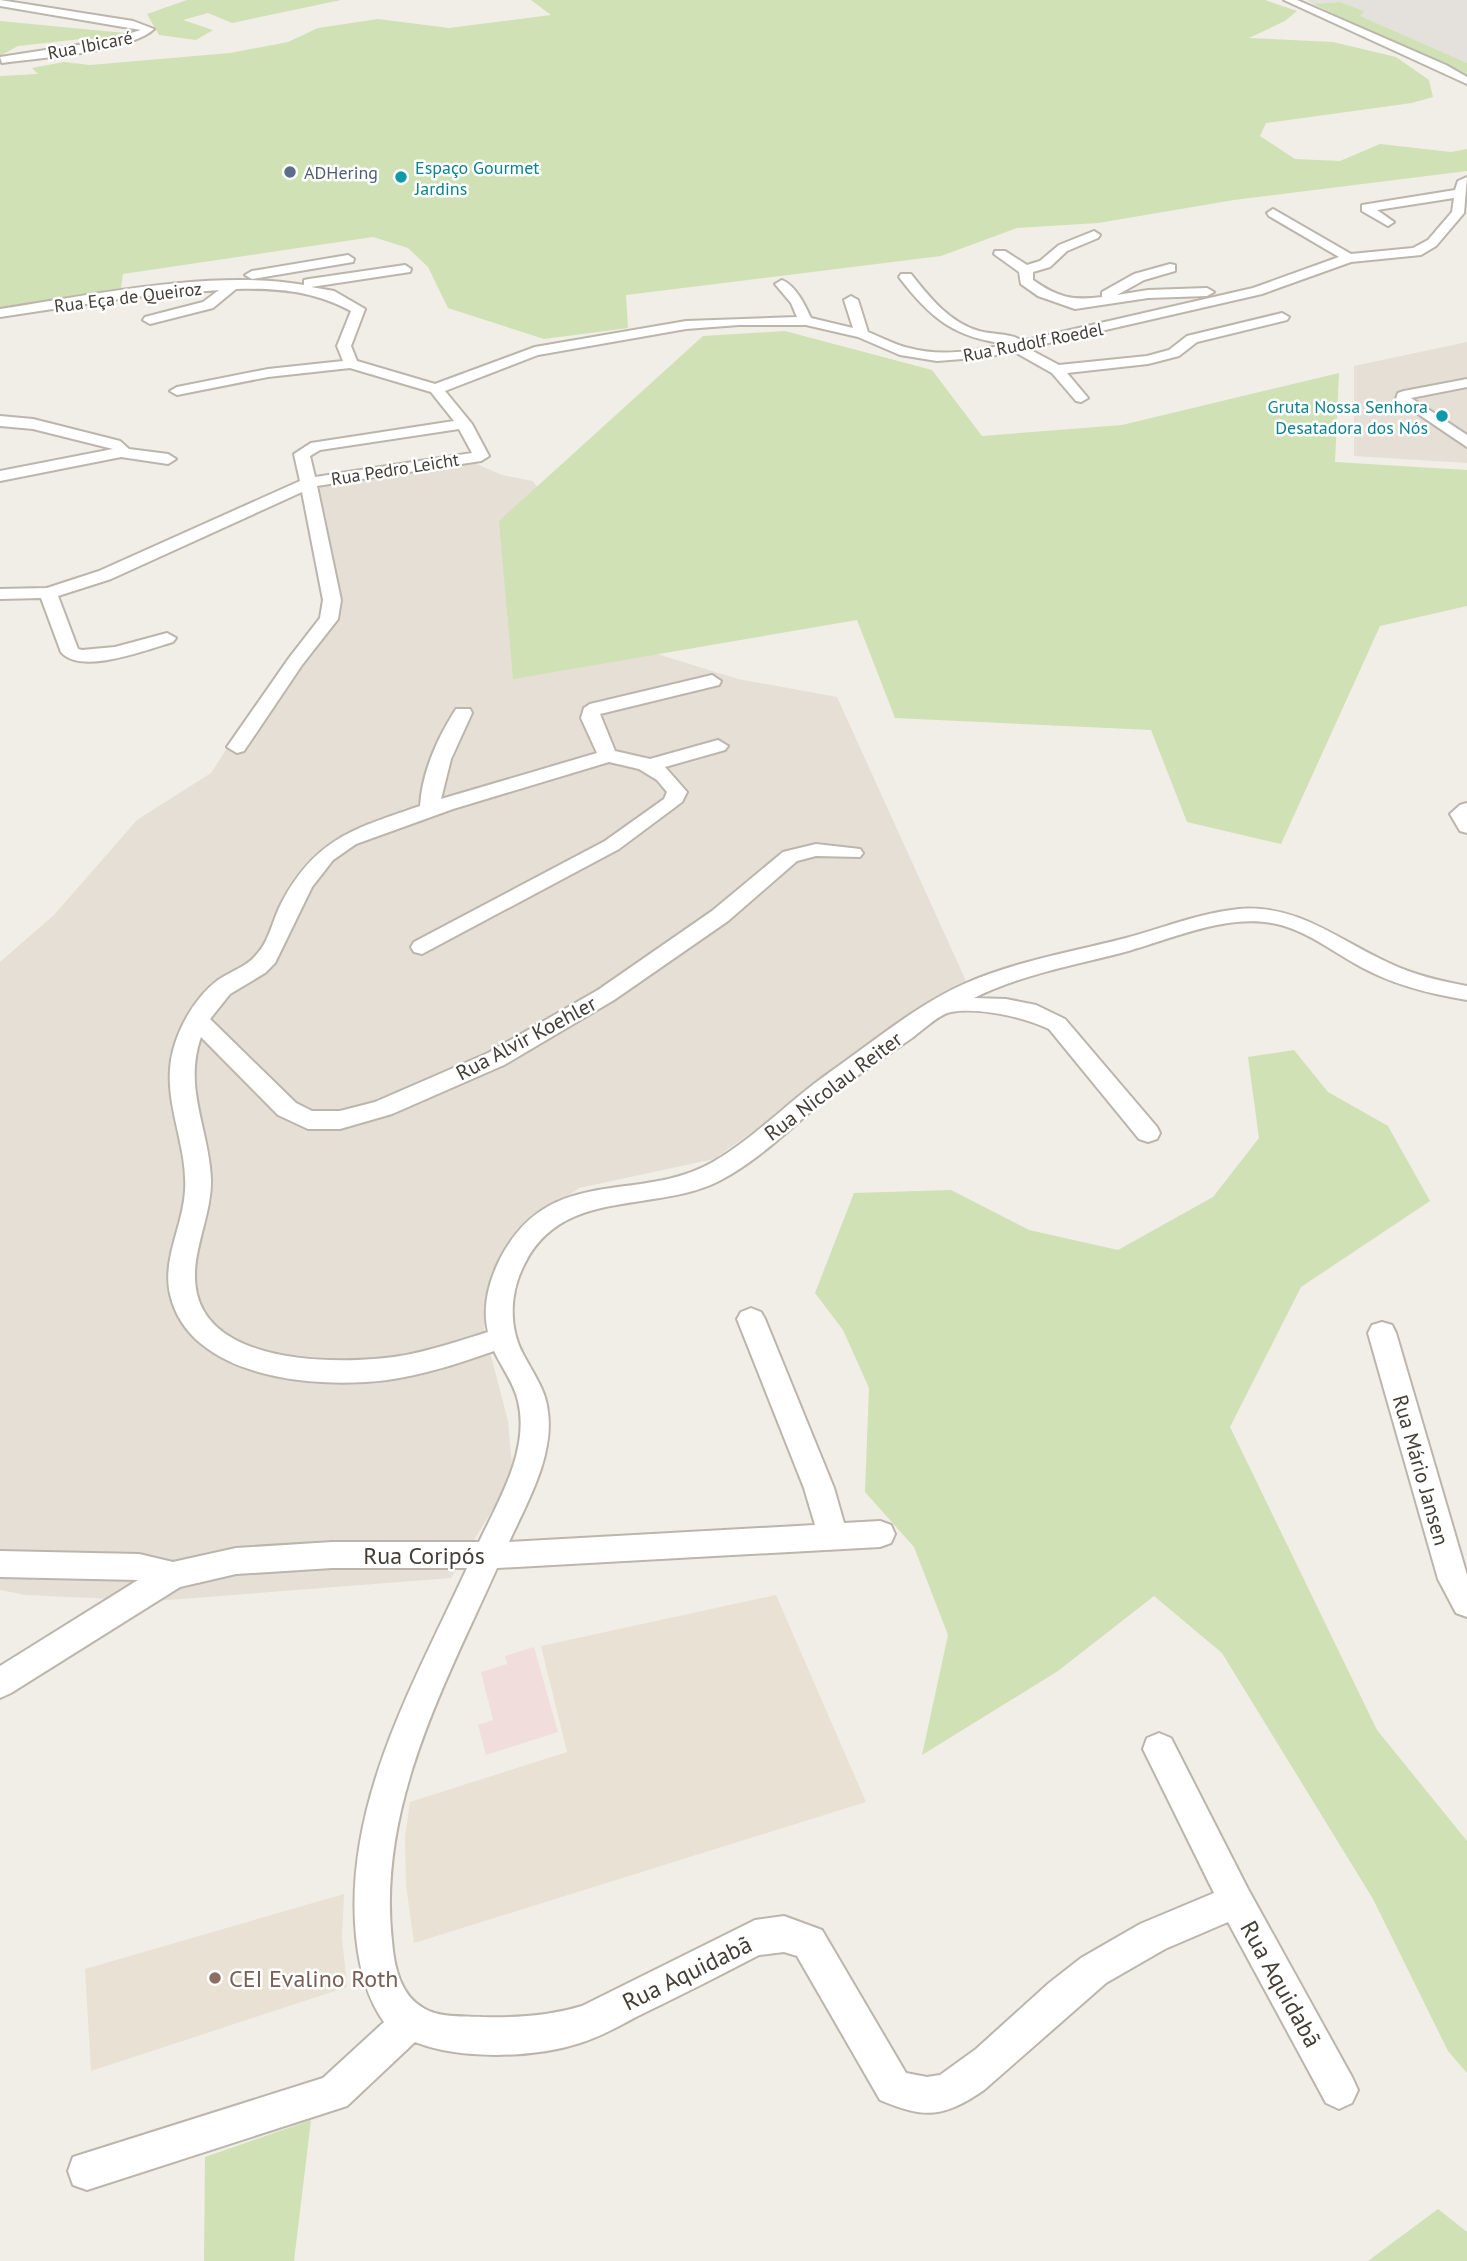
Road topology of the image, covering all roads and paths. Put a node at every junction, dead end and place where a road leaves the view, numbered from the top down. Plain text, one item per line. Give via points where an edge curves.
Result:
1 (1289, 0) edge
2 (0, 3) edge
3 (2, 60) dead end
4 (1467, 81) edge
5 (1464, 187) edge
6 (1273, 213) dead end
7 (1388, 222) dead end
8 (1094, 235) dead end
9 (1000, 254) dead end
10 (1349, 258) junction
11 (348, 259) dead end
12 (1170, 268) dead end
13 (405, 269) dead end
14 (1027, 270) junction
15 (906, 277) dead end
16 (782, 284) dead end
17 (190, 286) junction
18 (231, 287) junction
19 (284, 287) junction
20 (1257, 291) junction
21 (851, 300) dead end
22 (1100, 301) junction
23 (0, 313) edge
24 (1282, 317) dead end
25 (150, 320) dead end
26 (806, 321) junction
27 (862, 334) junction
28 (1038, 343) junction
29 (1015, 347) junction
30 (351, 364) junction
31 (1057, 370) junction
32 (1467, 383) edge
33 (436, 388) junction
34 (177, 391) dead end
35 (1081, 398) dead end
36 (0, 421) edge
37 (464, 424) junction
38 (1467, 442) edge
39 (121, 452) junction
40 (168, 459) dead end
41 (0, 476) edge
42 (308, 482) junction
43 (48, 593) junction
44 (0, 594) edge
45 (167, 638) dead end
46 (712, 681) dead end
47 (463, 713) dead end
48 (718, 746) dead end
49 (237, 747) dead end
50 (608, 756) junction
51 (647, 766) junction
52 (430, 808) junction
53 (1467, 808) edge
54 (1467, 827) edge
55 (853, 853) dead end
56 (422, 947) dead end
57 (1467, 993) edge
58 (947, 1004) junction
59 (197, 1020) junction
60 (1148, 1133) dead end
61 (751, 1319) dead end
62 (1382, 1333) dead end
63 (502, 1338) junction
64 (880, 1534) dead end
65 (832, 1537) junction
66 (489, 1555) junction
67 (0, 1564) edge
68 (173, 1575) junction
69 (1467, 1603) edge
70 (0, 1683) edge
71 (1159, 1749) dead end
72 (1236, 1901) junction
73 (410, 2022) junction
74 (1339, 2090) dead end
75 (87, 2171) dead end

1 - 4 street
2 - 3 street, Rua Ibicaré via 149,29 140,36 103,44
5 - 7 street via 1366,208
5 - 10 street, Rua Rudolf Roedel via 1458,213 1424,249
6 - 10 street
8 - 14 street
9 - 14 street
10 - 20 street, Rua Rudolf Roedel
11 - 17 street
12 - 22 street via 1119,286
13 - 19 street
14 - 22 street via 1026,281 1033,288 1060,302
15 - 28 street via 936,315 956,328 988,338
16 - 26 street
17 - 18 street, Rua Eça de Queiroz
17 - 23 street, Rua Eça de Queiroz
18 - 19 street, Rua Eça de Queiroz
18 - 25 street via 208,305
19 - 30 street, Rua Eça de Queiroz via 328,292 358,309 344,346
20 - 22 street via 1148,294
20 - 28 street, Rua Rudolf Roedel
21 - 27 street
24 - 31 street via 1192,339 1174,353 1148,360
26 - 27 street, Rua Rudolf Roedel
26 - 33 street, Rua Rudolf Roedel via 686,325 562,345
27 - 29 street, Rua Rudolf Roedel via 892,348 937,357
28 - 29 street, Rua Rudolf Roedel
29 - 31 street
30 - 33 street
30 - 34 street via 268,373
31 - 35 street
32 - 38 street via 1403,396
33 - 37 street
36 - 39 street via 102,440 121,447
37 - 42 street via 316,446 302,454
37 - 42 street, Rua Pedro Leicht via 481,456
39 - 40 street
39 - 41 street
42 - 43 street, Rua Pedro Leicht via 104,575
42 - 49 street via 332,600 329,619
43 - 44 street, Rua Pedro Leicht
43 - 45 street via 70,652 76,656 96,657
46 - 50 street via 597,708 590,718
47 - 52 street via 430,791
48 - 51 street
50 - 51 street via 626,756
50 - 52 street
51 - 56 street via 671,782 677,792 672,802 612,845
52 - 59 street via 349,839 326,856 292,902 261,963 221,989
53 - 54 street via 1460,814
55 - 59 street, Rua Alvir Koehler via 816,850 790,856 720,916 606,995 496,1059 383,1108 340,1120 308,1119 287,1110
57 - 58 street, Rua Nicolau Reiter via 1408,980 1273,916 1240,915 1006,977
58 - 60 street via 1006,1007 1036,1013 1057,1024
58 - 63 street, Rua Nicolau Reiter via 818,1092 738,1158 706,1177 682,1186 583,1202 545,1220 521,1245 503,1277
59 - 63 street via 182,1059 183,1110 196,1152 198,1193 185,1248 183,1293 203,1332 221,1346 258,1360 349,1371 427,1362
61 - 65 street via 819,1489
62 - 69 street, Rua Mário Jansen via 1453,1579
63 - 66 street, Rua Nicolau Reiter via 534,1403 535,1436
64 - 65 street, Rua Coripós
65 - 66 street, Rua Coripós
66 - 68 street, Rua Coripós via 319,1555 236,1561
66 - 73 street via 420,1709 391,1782 380,1825 372,1940 380,1977 394,2007
67 - 68 street via 139,1567
68 - 70 street, Rua Coripós
71 - 72 street
72 - 73 street, Rua Aquidabã via 1152,1936 1077,1983 967,2079 940,2095 917,2095 893,2087 809,1943 784,1934 755,1938 576,2026 496,2037 441,2032
72 - 74 street, Rua Aquidabã
73 - 75 street via 334,2093

